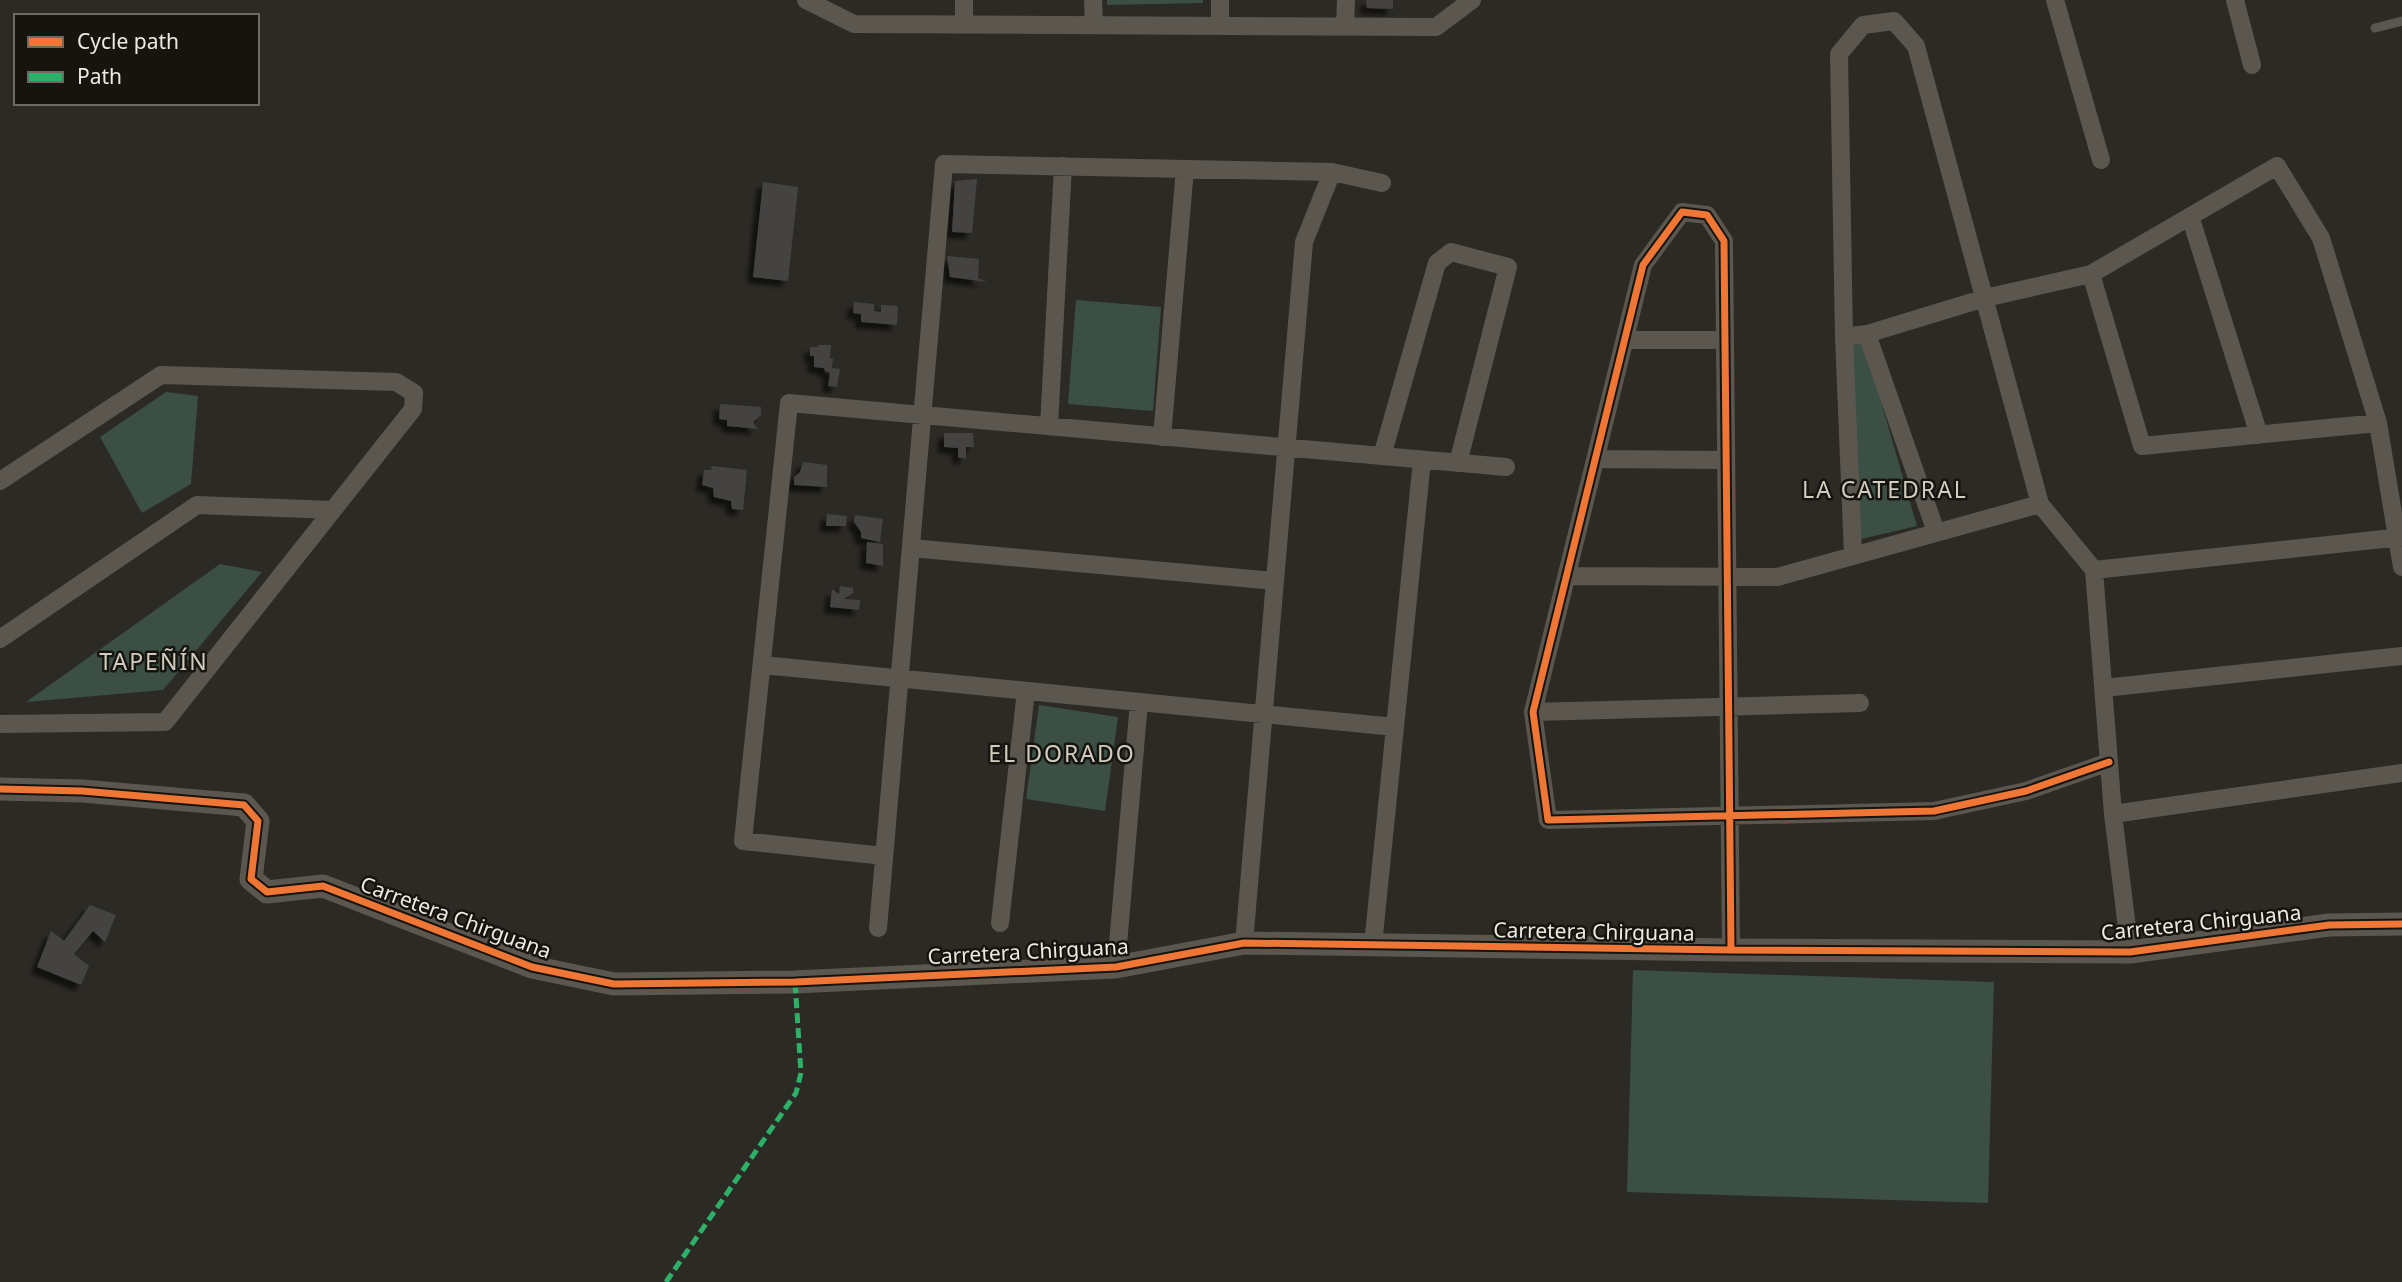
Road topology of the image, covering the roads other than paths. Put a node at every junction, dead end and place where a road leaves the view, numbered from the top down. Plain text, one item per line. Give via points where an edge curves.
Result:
1 (806, 0) edge
2 (964, 0) edge
3 (1093, 0) edge
4 (1220, 0) edge
5 (1346, 0) edge
6 (1472, 0) edge
7 (2055, 0) edge
8 (2235, 0) edge
9 (831, 6) edge
10 (2402, 21) edge
11 (964, 25) junction
12 (1094, 25) junction
13 (1220, 26) junction
14 (1345, 27) junction
15 (2375, 28) dead end
16 (2252, 65) dead end
17 (2101, 160) dead end
18 (1063, 166) junction
19 (1185, 169) junction
20 (1332, 172) junction
21 (1382, 183) dead end
22 (2190, 216) junction
23 (2091, 274) junction
24 (1985, 298) junction
25 (1867, 334) junction
26 (1844, 337) junction
27 (1625, 340) junction
28 (1725, 340) junction
29 (922, 415) junction
30 (2378, 423) junction
31 (1049, 426) junction
32 (2259, 435) junction
33 (1162, 436) junction
34 (1287, 447) junction
35 (1382, 456) junction
36 (1595, 459) junction
37 (1422, 460) junction
38 (1726, 460) junction
39 (1458, 463) junction
40 (1506, 467) dead end
41 (0, 481) edge
42 (2040, 504) junction
43 (333, 509) junction
44 (1936, 532) junction
45 (2400, 538) edge
46 (911, 548) junction
47 (1853, 555) junction
48 (2402, 567) edge
49 (2094, 570) junction
50 (1727, 575) junction
51 (1567, 576) junction
52 (1275, 581) junction
53 (0, 639) edge
54 (2402, 656) edge
55 (762, 665) junction
56 (900, 679) junction
57 (2104, 688) junction
58 (1026, 691) junction
59 (1139, 702) junction
60 (1860, 703) dead end
61 (1729, 707) junction
62 (1533, 712) junction
63 (1264, 715) junction
64 (0, 724) edge
65 (1395, 727) junction
66 (2109, 762) junction
67 (2402, 773) edge
68 (0, 789) edge
69 (2113, 814) junction
70 (1730, 817) junction
71 (884, 856) junction
72 (1000, 923) dead end
73 (2402, 924) edge
74 (878, 928) dead end
75 (1244, 943) junction
76 (1373, 945) junction
77 (1731, 950) junction
78 (2130, 952) junction
79 (1116, 967) junction

1 - 9 street
2 - 11 street
3 - 12 street
4 - 13 street
5 - 14 street
6 - 14 street via 1436,27
7 - 17 street
8 - 16 street
9 - 11 street via 853,24
10 - 15 lane
11 - 12 street
12 - 13 street
13 - 14 street
18 - 19 street
18 - 29 street via 944,164
18 - 31 street
19 - 20 street
19 - 33 street
20 - 21 street
20 - 34 street via 1304,242
22 - 23 street
22 - 30 street via 2277,166 2321,238
22 - 32 street
23 - 24 street
23 - 32 street via 2142,446
24 - 25 street
24 - 26 street via 1916,46 1894,21 1863,24 1839,54
24 - 42 street
25 - 26 street
25 - 44 street
26 - 47 street
27 - 28 street
27 - 28 street via 1643,265 1682,212 1707,215 1724,241
27 - 36 street
28 - 38 street
29 - 31 street
29 - 46 street
29 - 55 street via 789,403
30 - 32 street
30 - 45 street
31 - 33 street
33 - 34 street
34 - 35 street
34 - 52 street
35 - 37 street
35 - 39 street via 1437,262 1451,252 1508,267
36 - 38 street
36 - 51 street
37 - 39 street
37 - 65 street
38 - 50 street
39 - 40 street
41 - 43 street via 161,375 396,382 414,393 413,409
42 - 44 street
42 - 49 street
43 - 53 street via 197,505
43 - 64 street via 165,722
44 - 47 street
45 - 48 street
45 - 49 street
46 - 52 street
46 - 56 street
47 - 50 street via 1777,577
49 - 57 street
50 - 51 street
50 - 61 street
51 - 62 street
52 - 63 street
54 - 57 street
55 - 56 street
55 - 71 street via 743,841
56 - 58 street
56 - 71 street
57 - 66 street
58 - 59 street
58 - 72 street
59 - 63 street
59 - 79 street
60 - 61 street
61 - 62 street
61 - 70 street
62 - 70 street via 1548,820
63 - 65 street
63 - 75 street
65 - 76 street
66 - 69 street
66 - 70 street via 2026,790 1934,811
67 - 69 street
68 - 79 street, Carretera Chirguana via 244,805 258,821 251,879 267,892 323,886 531,967 614,984 795,982
69 - 78 street
70 - 77 street
71 - 74 street
73 - 78 street, Carretera Chirguana via 2329,925
75 - 76 street, Carretera Chirguana
75 - 79 street, Carretera Chirguana
76 - 77 street, Carretera Chirguana
77 - 78 street, Carretera Chirguana

